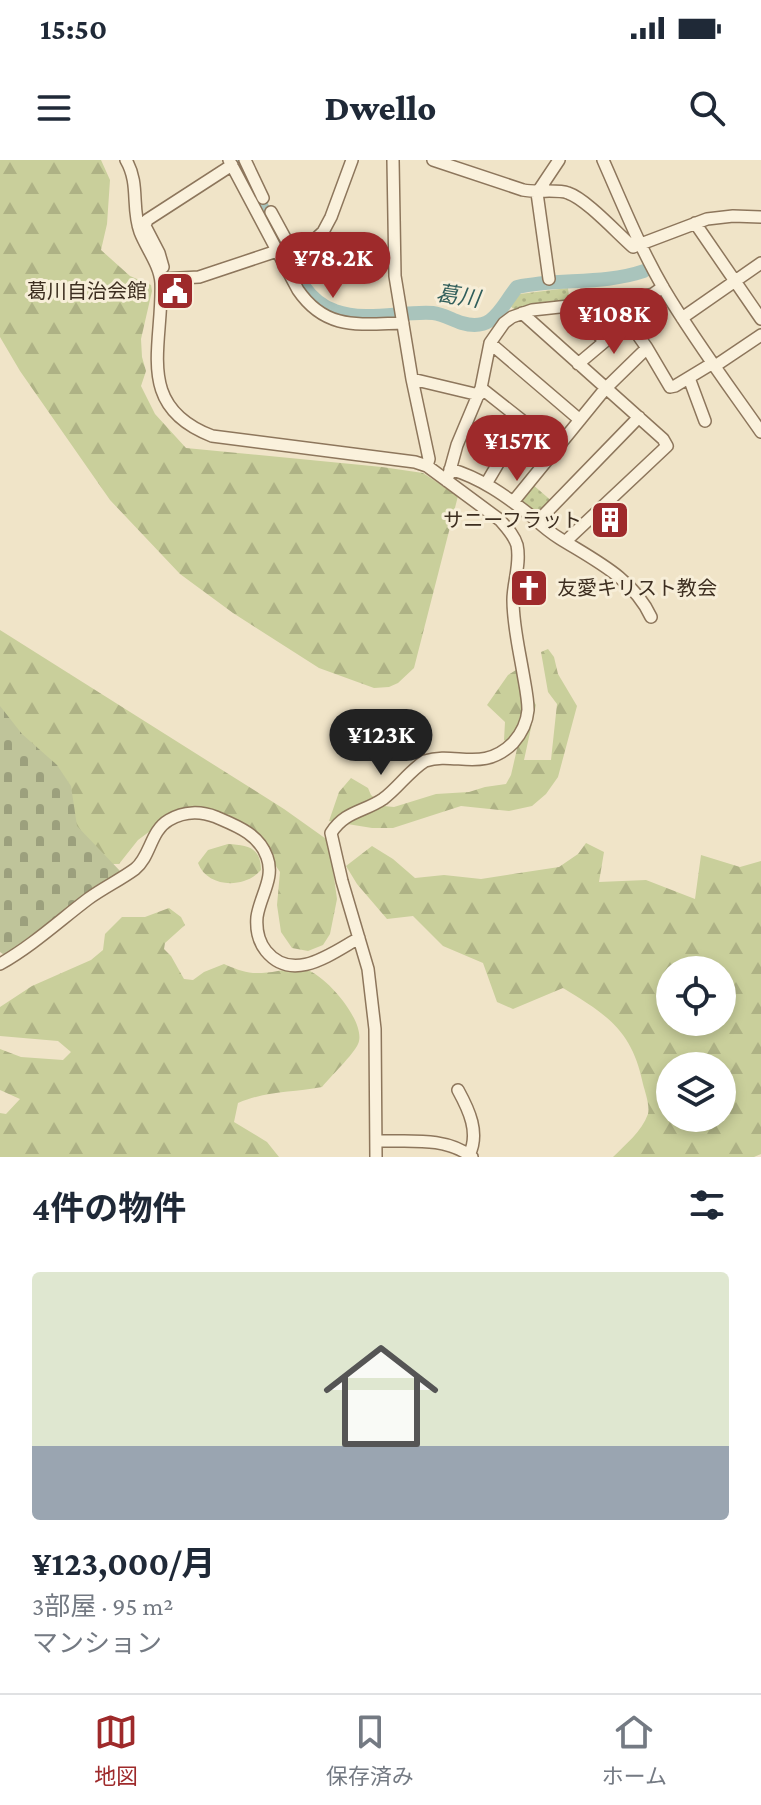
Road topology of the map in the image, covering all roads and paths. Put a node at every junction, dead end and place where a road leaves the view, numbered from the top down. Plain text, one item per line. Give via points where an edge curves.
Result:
1 (126, 160) edge
2 (245, 160) edge
3 (352, 160) edge
4 (393, 160) edge
5 (476, 160) edge
6 (559, 160) edge
7 (603, 160) edge
8 (438, 161) edge
9 (230, 163) edge
10 (472, 174) junction
11 (537, 193) junction
12 (263, 198) dead end
13 (271, 212) dead end
14 (761, 217) edge
15 (695, 223) junction
16 (640, 245) junction
17 (290, 247) junction
18 (277, 251) junction
19 (761, 263) edge
20 (163, 279) junction
21 (549, 279) dead end
22 (735, 282) junction
23 (663, 287) junction
24 (614, 301) junction
25 (568, 307) junction
26 (522, 313) junction
27 (402, 317) junction
28 (682, 318) junction
29 (761, 319) edge
30 (628, 322) junction
31 (761, 335) edge
32 (605, 341) junction
33 (490, 343) junction
34 (647, 348) junction
35 (578, 364) junction
36 (714, 365) junction
37 (689, 378) junction
38 (412, 379) junction
39 (605, 389) junction
40 (480, 391) junction
41 (639, 417) junction
42 (580, 420) junction
43 (523, 421) junction
44 (705, 421) dead end
45 (760, 428) edge
46 (557, 448) junction
47 (427, 466) junction
48 (448, 475) junction
49 (486, 484) junction
50 (513, 502) junction
51 (538, 521) junction
52 (566, 541) junction
53 (651, 617) dead end
54 (359, 938) junction
55 (0, 964) edge
56 (458, 1090) dead end
57 (376, 1141) junction
58 (470, 1156) edge
59 (376, 1157) edge

1 - 20 street via 135,183 140,232
2 - 12 street
3 - 17 street via 323,232 311,243
4 - 27 street via 395,276
5 - 10 street
6 - 11 street
7 - 16 street
8 - 10 street
9 - 18 street
9 - 20 street via 147,220
10 - 11 street
11 - 16 street via 570,194 633,247
11 - 21 street
13 - 17 street
14 - 15 street
15 - 16 street
15 - 22 street
16 - 23 street
17 - 18 street
18 - 20 street via 199,277
18 - 27 street via 304,298 331,319 352,324
19 - 22 street
20 - 47 street via 157,379 173,412 195,430
22 - 28 street
22 - 29 street
23 - 24 street via 644,297
23 - 28 street
24 - 25 street
24 - 30 street
25 - 26 street
25 - 32 street
26 - 33 street via 504,323
26 - 35 street
27 - 38 street
28 - 36 street
30 - 32 street
30 - 34 street
31 - 36 street
32 - 35 street
33 - 40 street
33 - 42 street
34 - 37 street via 670,387
34 - 39 street
35 - 39 street
36 - 37 street
36 - 45 street
37 - 44 street
38 - 40 street
38 - 47 street
39 - 41 street
39 - 42 street
40 - 43 street
40 - 48 street
41 - 51 street
41 - 52 street via 667,446
42 - 46 street
43 - 46 street
43 - 49 street
46 - 50 street
47 - 48 street
48 - 49 street via 469,475
48 - 54 street via 515,540 513,599 527,718 518,737 501,752 478,760 425,761 384,798 337,823 331,833 334,851
49 - 50 street
50 - 51 street
51 - 52 street
52 - 53 street via 623,579
54 - 55 street via 304,965 272,957 257,925 269,874 263,849 241,828 211,815 189,813 164,824 136,868
54 - 57 street via 375,1029
56 - 58 street via 475,1130
57 - 58 street via 441,1143
57 - 59 street

